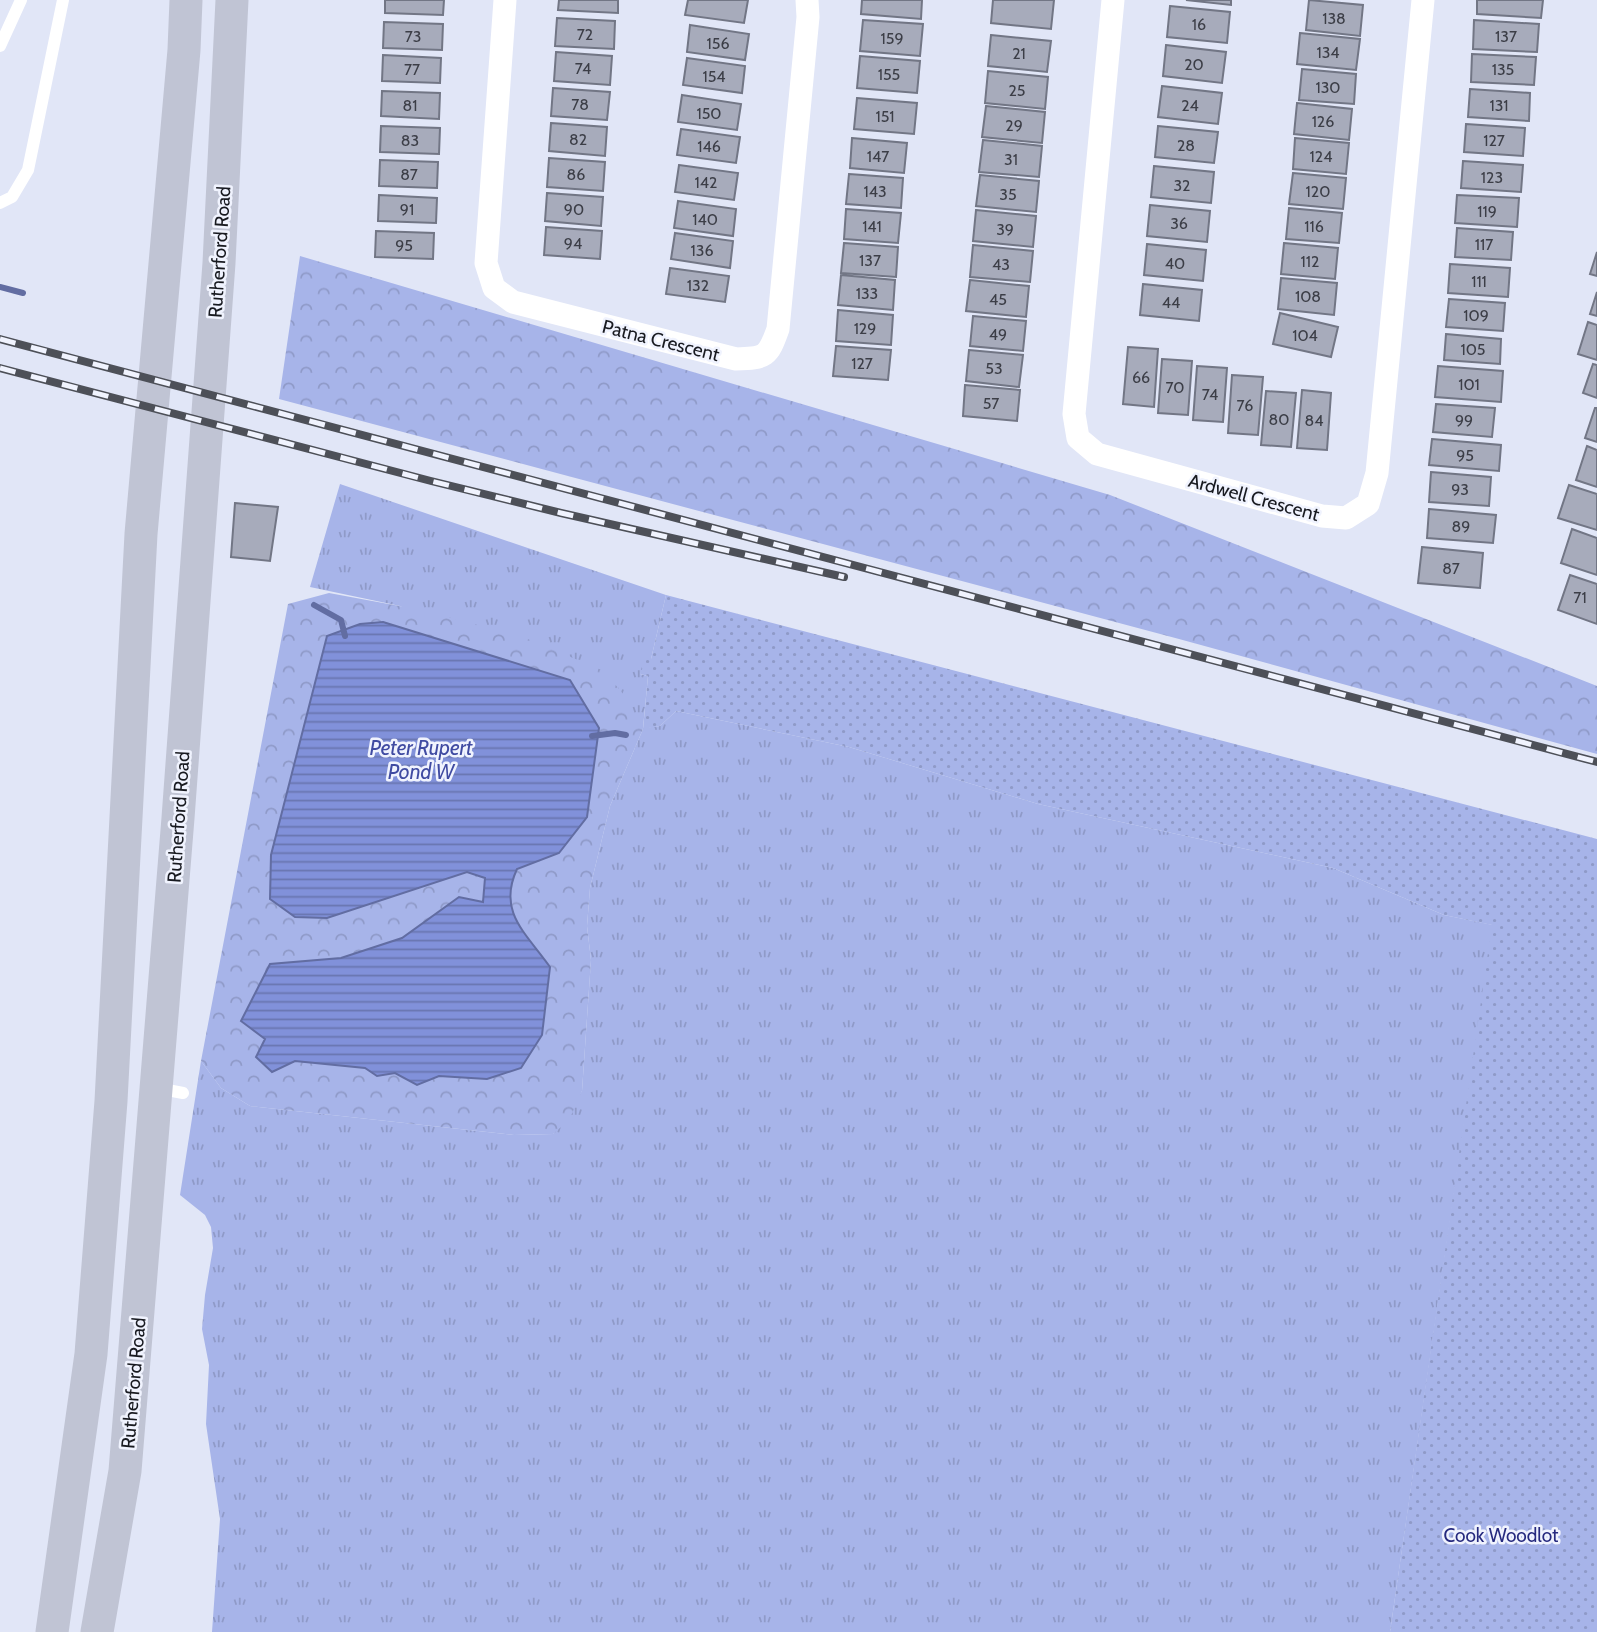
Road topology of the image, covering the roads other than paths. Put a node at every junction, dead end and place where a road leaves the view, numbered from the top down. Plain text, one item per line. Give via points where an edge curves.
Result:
1 (20, 0) edge
2 (63, 0) edge
3 (187, 0) edge
4 (232, 0) edge
5 (505, 0) edge
6 (807, 0) edge
7 (1113, 0) edge
8 (1423, 0) edge
9 (0, 46) edge
10 (0, 203) edge
11 (52, 1632) edge
12 (97, 1632) edge

1 - 9 lane
2 - 10 lane via 28,170 12,197
3 - 11 main road via 141,534 111,1101 91,1354
4 - 12 main road, Rutherford Road via 170,1090 125,1471
5 - 6 street, Patna Crescent via 486,263 494,288 513,302 736,359 758,358 770,350 778,329
7 - 8 street, Ardwell Crescent via 1074,414 1078,438 1097,454 1322,516 1346,518 1368,504 1377,473

